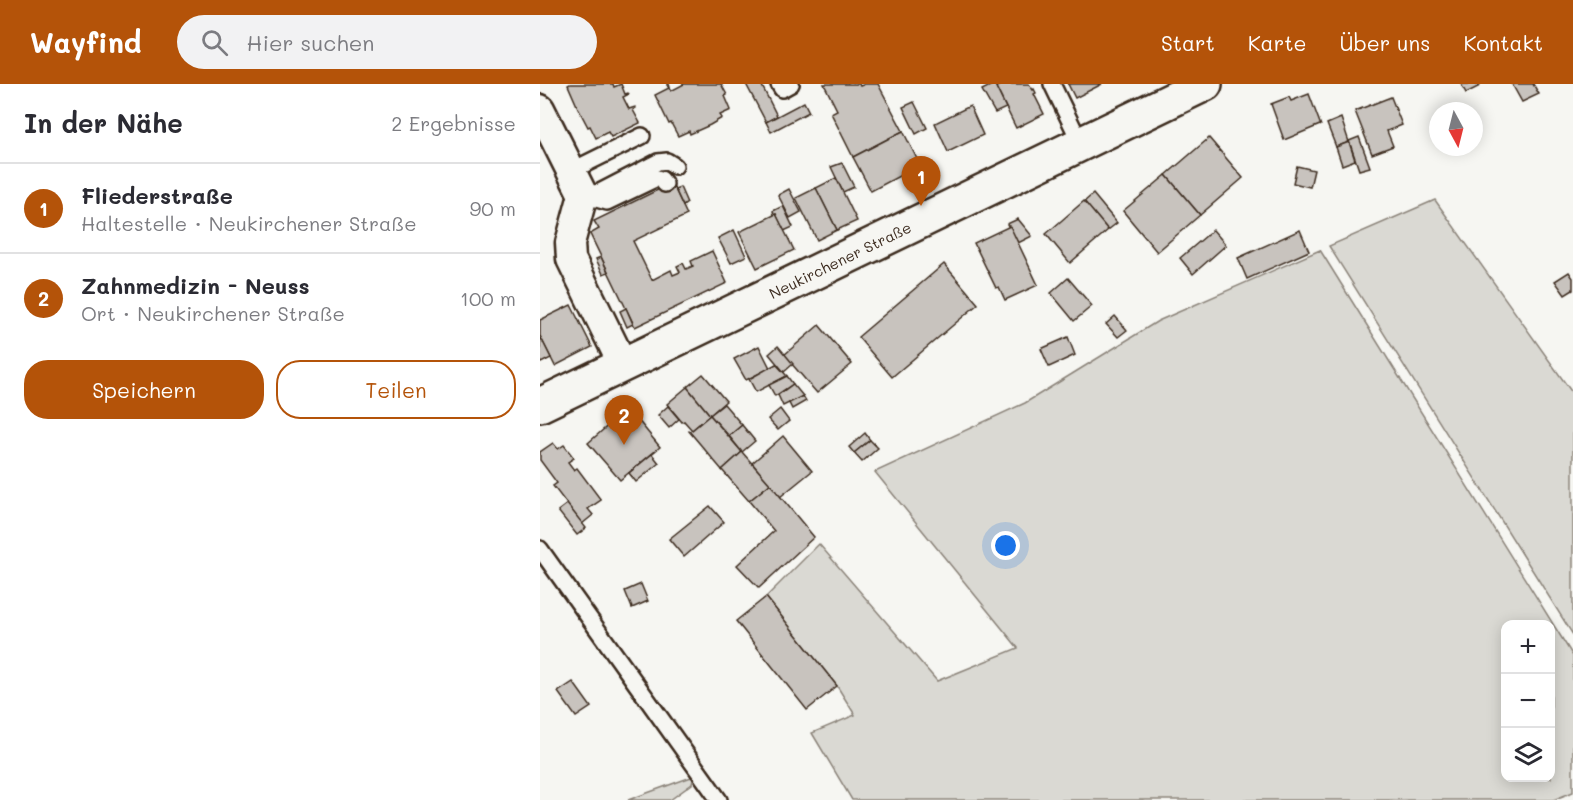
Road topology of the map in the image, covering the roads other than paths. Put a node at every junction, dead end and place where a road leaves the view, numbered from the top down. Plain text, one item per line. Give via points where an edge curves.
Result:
1 (779, 84) edge
2 (791, 84) edge
3 (1052, 84) edge
4 (1205, 84) edge
5 (540, 109) edge
6 (642, 136) dead end
7 (1081, 144) junction
8 (675, 166) dead end
9 (577, 183) junction
10 (665, 184) dead end
11 (623, 365) junction
12 (540, 405) edge
13 (540, 549) edge
14 (718, 800) edge

1 - 2 lane via 782,88
3 - 7 lane
4 - 7 street, Neukirchener Straße
5 - 9 street
6 - 9 lane
7 - 11 street, Neukirchener Straße
8 - 9 lane via 667,161 658,162 600,192
9 - 10 lane via 607,202 657,178
9 - 11 street via 571,259
11 - 12 street, Neukirchener Straße
13 - 14 lane

